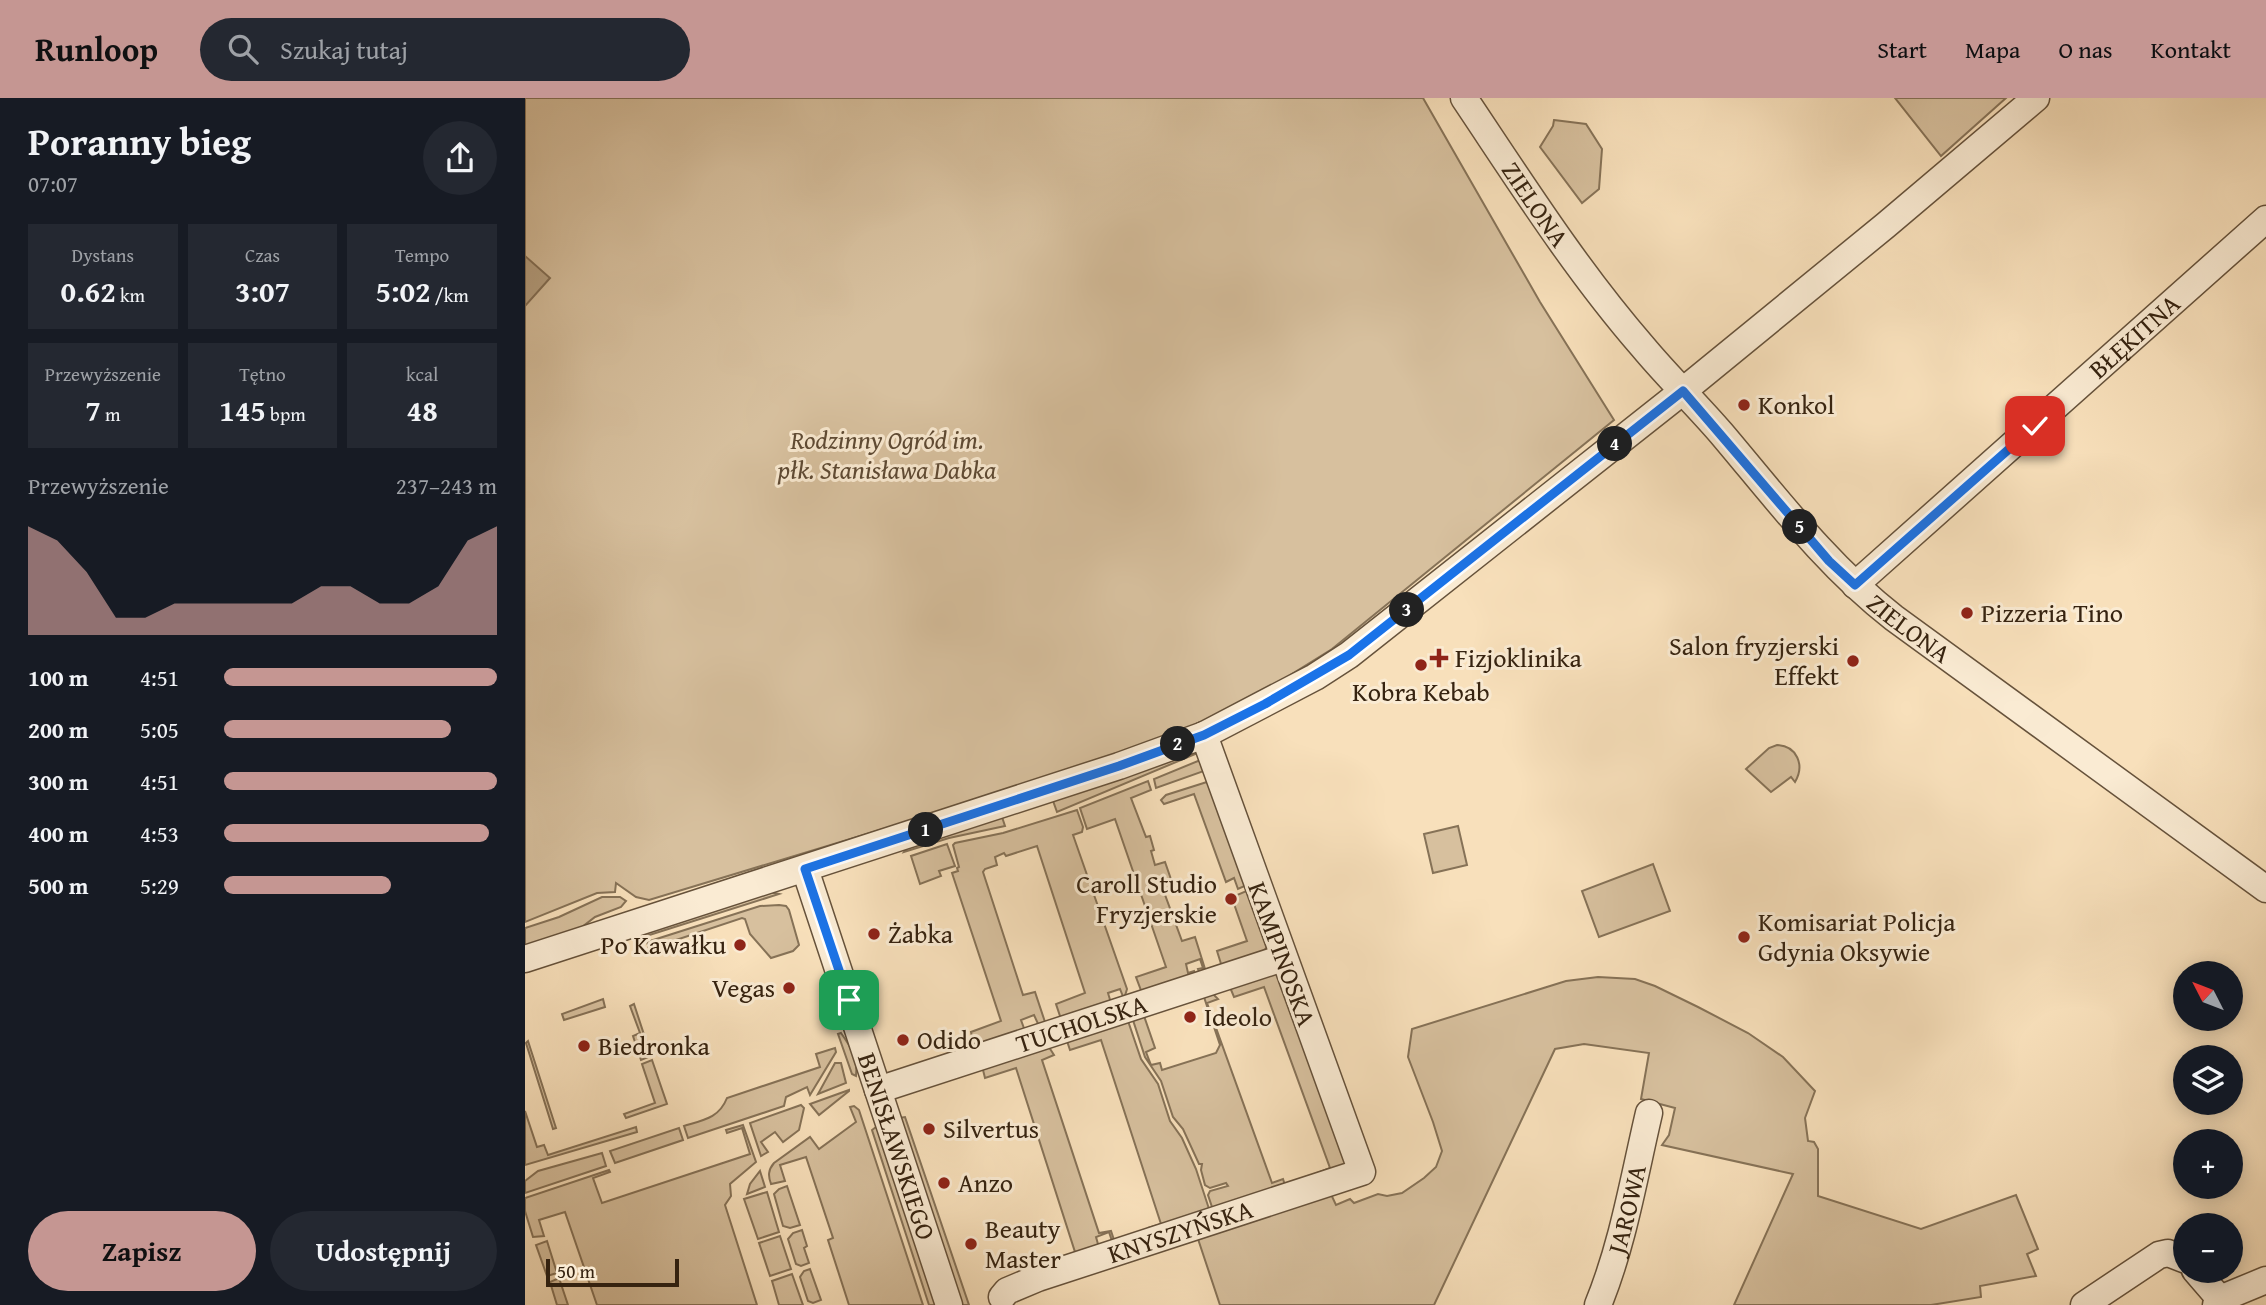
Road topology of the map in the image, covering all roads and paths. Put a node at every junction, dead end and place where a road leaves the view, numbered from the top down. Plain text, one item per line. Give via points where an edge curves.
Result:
1 (1464, 98) edge
2 (2036, 98) edge
3 (2263, 225) edge
4 (1683, 391) junction
5 (1855, 585) junction
6 (1204, 735) junction
7 (805, 869) junction
8 (2266, 889) edge
9 (525, 958) edge
10 (1283, 958) junction
11 (878, 1090) junction
12 (1649, 1113) dead end
13 (1362, 1172) joint
14 (2173, 1254) edge
15 (2266, 1280) edge
16 (2204, 1283) edge
17 (1002, 1297) dead end
18 (2218, 1302) edge
19 (949, 1305) edge
20 (1598, 1305) edge
21 (2084, 1305) edge

1 - 4 street, ZIELONA via 1588,277
2 - 4 street
3 - 5 street, BŁĘKITNA
4 - 5 street, ZIELONA via 1829,561
4 - 6 street via 1349,655
5 - 8 street, ZIELONA
6 - 7 street
6 - 10 street, KAMPINOSKA
7 - 9 street
7 - 11 street, BENISŁAWSKIEGO
10 - 11 street, TUCHOLSKA
10 - 13 street, KAMPINOSKA
11 - 19 street, BENISŁAWSKIEGO
12 - 20 street, JAROWA via 1619,1240
13 - 17 street, KNYSZYŃSKA via 1038,1278
14 - 21 street via 2159,1255
15 - 18 street
16 - 18 street

